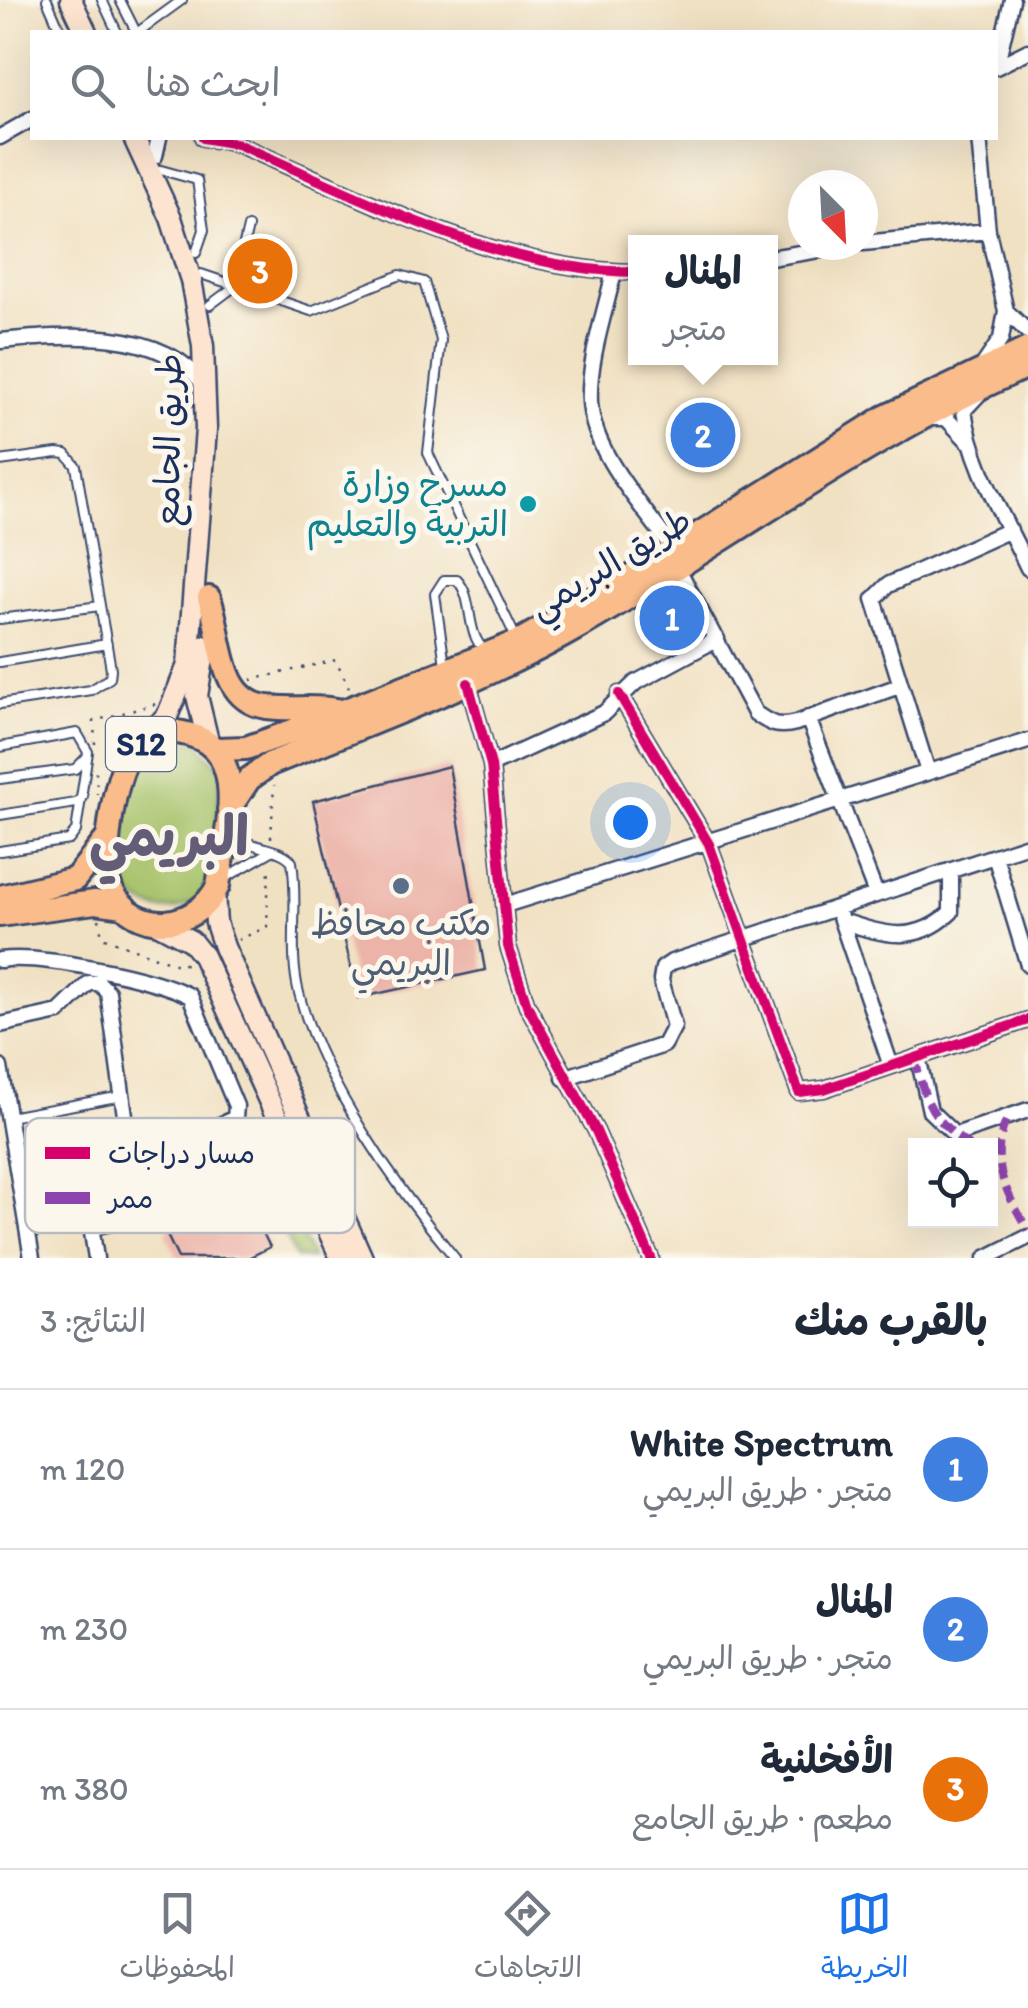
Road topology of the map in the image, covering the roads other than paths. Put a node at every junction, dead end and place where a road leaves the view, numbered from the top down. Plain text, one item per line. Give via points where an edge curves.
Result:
1 (48, 0) edge
2 (71, 0) edge
3 (85, 0) edge
4 (102, 0) edge
5 (120, 0) edge
6 (182, 0) edge
7 (1012, 0) edge
8 (60, 30) edge
9 (85, 30) edge
10 (99, 30) edge
11 (116, 30) edge
12 (136, 30) edge
13 (140, 30) edge
14 (1028, 51) edge
15 (998, 59) edge
16 (998, 66) edge
17 (30, 121) edge
18 (0, 137) edge
19 (135, 140) edge
20 (214, 140) edge
21 (979, 140) edge
22 (156, 150) edge
23 (248, 228) dead end
24 (988, 231) junction
25 (878, 242) edge
26 (199, 263) junction
27 (614, 272) junction
28 (628, 272) edge
29 (234, 287) junction
30 (210, 306) junction
31 (1006, 312) junction
32 (1028, 332) edge
33 (202, 336) junction
34 (0, 341) edge
35 (1028, 349) edge
36 (179, 358) junction
37 (1028, 366) edge
38 (988, 375) junction
39 (205, 386) junction
40 (919, 420) junction
41 (975, 450) junction
42 (0, 461) edge
43 (1010, 530) junction
44 (675, 557) junction
45 (1028, 568) edge
46 (209, 598) junction
47 (100, 606) junction
48 (0, 619) edge
49 (718, 639) junction
50 (518, 642) junction
51 (107, 644) junction
52 (488, 654) junction
53 (0, 662) edge
54 (443, 672) junction
55 (468, 683) junction
56 (899, 686) junction
57 (620, 694) junction
58 (0, 704) edge
59 (352, 709) junction
60 (808, 718) junction
61 (144, 741) junction
62 (1028, 741) edge
63 (212, 745) junction
64 (0, 746) edge
65 (88, 752) junction
66 (491, 765) junction
67 (928, 772) junction
68 (0, 779) edge
69 (83, 796) junction
70 (842, 800) junction
71 (0, 815) edge
72 (228, 819) junction
73 (111, 828) junction
74 (709, 844) junction
75 (1028, 845) edge
76 (0, 851) edge
77 (270, 852) junction
78 (995, 856) junction
79 (951, 870) junction
80 (216, 890) junction
81 (876, 894) junction
82 (0, 897) edge
83 (505, 905) junction
84 (124, 906) junction
85 (839, 914) junction
86 (0, 916) edge
87 (155, 922) junction
88 (744, 938) junction
89 (0, 960) edge
90 (1028, 966) edge
91 (100, 978) junction
92 (1028, 1020) edge
93 (0, 1025) edge
94 (918, 1057) junction
95 (890, 1066) junction
96 (0, 1067) edge
97 (564, 1078) junction
98 (122, 1096) junction
99 (1028, 1110) edge
100 (9, 1117) junction
101 (125, 1118) edge
102 (235, 1118) edge
103 (277, 1118) edge
104 (300, 1118) edge
105 (25, 1215) edge
106 (28, 1233) edge
107 (92, 1233) edge
108 (330, 1233) edge
109 (351, 1233) edge
110 (1028, 1238) edge
111 (32, 1258) edge
112 (96, 1258) edge
113 (341, 1258) edge
114 (362, 1258) edge
115 (455, 1258) edge
116 (651, 1258) edge
117 (986, 1258) edge

1 - 8 lane
2 - 9 main road
3 - 10 main road
4 - 11 lane
5 - 12 lane
6 - 13 lane
7 - 15 street
14 - 16 street
17 - 18 street
19 - 33 main road, طريق الجامع via 176,234
20 - 27 street via 466,239
21 - 24 street
22 - 26 main road, طريق الجامع
23 - 29 lane
24 - 25 street
24 - 31 street
26 - 29 lane
26 - 30 main road, طريق الجامع
27 - 28 street
27 - 44 street via 590,389 593,422
29 - 30 lane
29 - 50 lane via 311,311 400,275 424,282 441,340 428,453
30 - 46 main road, طريق الجامع via 220,429
31 - 32 street
31 - 38 street
33 - 36 street
33 - 39 main road, طريق الجامع
34 - 36 street via 70,334
35 - 38 main road, طريق البريمي / S12
36 - 39 street
37 - 38 main road, طريق البريمي / S12
38 - 40 main road, طريق البريمي / S12
38 - 41 street via 964,410
38 - 44 main road, طريق البريمي / S12 via 882,418
39 - 61 main road, طريق الجامع via 188,666 168,714
40 - 41 street via 946,418
40 - 44 main road, طريق البريمي / S12
41 - 43 street
42 - 47 lane via 58,453 72,458
43 - 45 street
43 - 56 street via 879,591 874,610
44 - 49 street
44 - 50 main road, طريق البريمي / S12
44 - 55 main road, طريق البريمي / S12 via 581,626
46 - 59 main road via 237,693 254,704
46 - 63 main road, طريق الجامع via 197,696
47 - 48 lane
47 - 51 lane
49 - 57 street
49 - 60 street via 755,713 782,727
50 - 52 main road, طريق البريمي / S12
51 - 53 lane
51 - 58 lane via 111,669 101,686
52 - 54 main road, طريق البريمي / S12
52 - 54 lane via 472,633 463,587 444,580 435,594
54 - 59 main road, طريق البريمي / S12
55 - 66 street
55 - 72 main road, طريق البريمي / S12 via 270,764 248,779
56 - 60 street
56 - 67 street
57 - 66 street via 604,713
57 - 74 street
59 - 63 main road, طريق البريمي / S12 via 246,748
60 - 70 street
61 - 63 main road, S12 via 163,731 182,732
61 - 73 main road, S12 via 126,762
62 - 67 street
63 - 72 main road, S12 via 230,787
64 - 65 lane via 77,732
65 - 68 lane via 75,769
65 - 69 lane
66 - 83 street
67 - 70 street
69 - 71 lane via 76,803
69 - 76 lane via 69,840
70 - 74 street
70 - 81 street
72 - 77 lane via 246,844
72 - 80 main road, S12
73 - 82 main road, S12 via 75,879
73 - 84 main road, S12 via 108,879
74 - 83 street
74 - 88 street
75 - 78 street
77 - 80 lane via 242,865
77 - 115 lane via 280,851 292,862 295,971 312,1026 378,1155
78 - 79 street
78 - 90 street
79 - 81 street
79 - 85 street via 952,912 921,934 898,936
80 - 87 main road via 200,912
80 - 104 main road via 224,947
81 - 85 street
83 - 97 street via 508,946 527,1005
84 - 86 main road via 95,902
84 - 87 main road
85 - 88 street
85 - 95 street
87 - 103 main road via 204,956
88 - 95 street via 799,1092
88 - 97 street via 663,968 674,1026 664,1045
89 - 91 street via 38,960
91 - 93 street via 58,1012
91 - 98 street via 108,992
91 - 102 street via 158,982 190,996 236,1106
92 - 94 street
94 - 95 street
94 - 99 street via 930,1111 955,1135
96 - 100 street
97 - 116 street via 596,1131
98 - 100 lane
98 - 101 street
100 - 105 street
106 - 111 street
107 - 112 street
108 - 113 main road
109 - 114 main road
110 - 117 street

